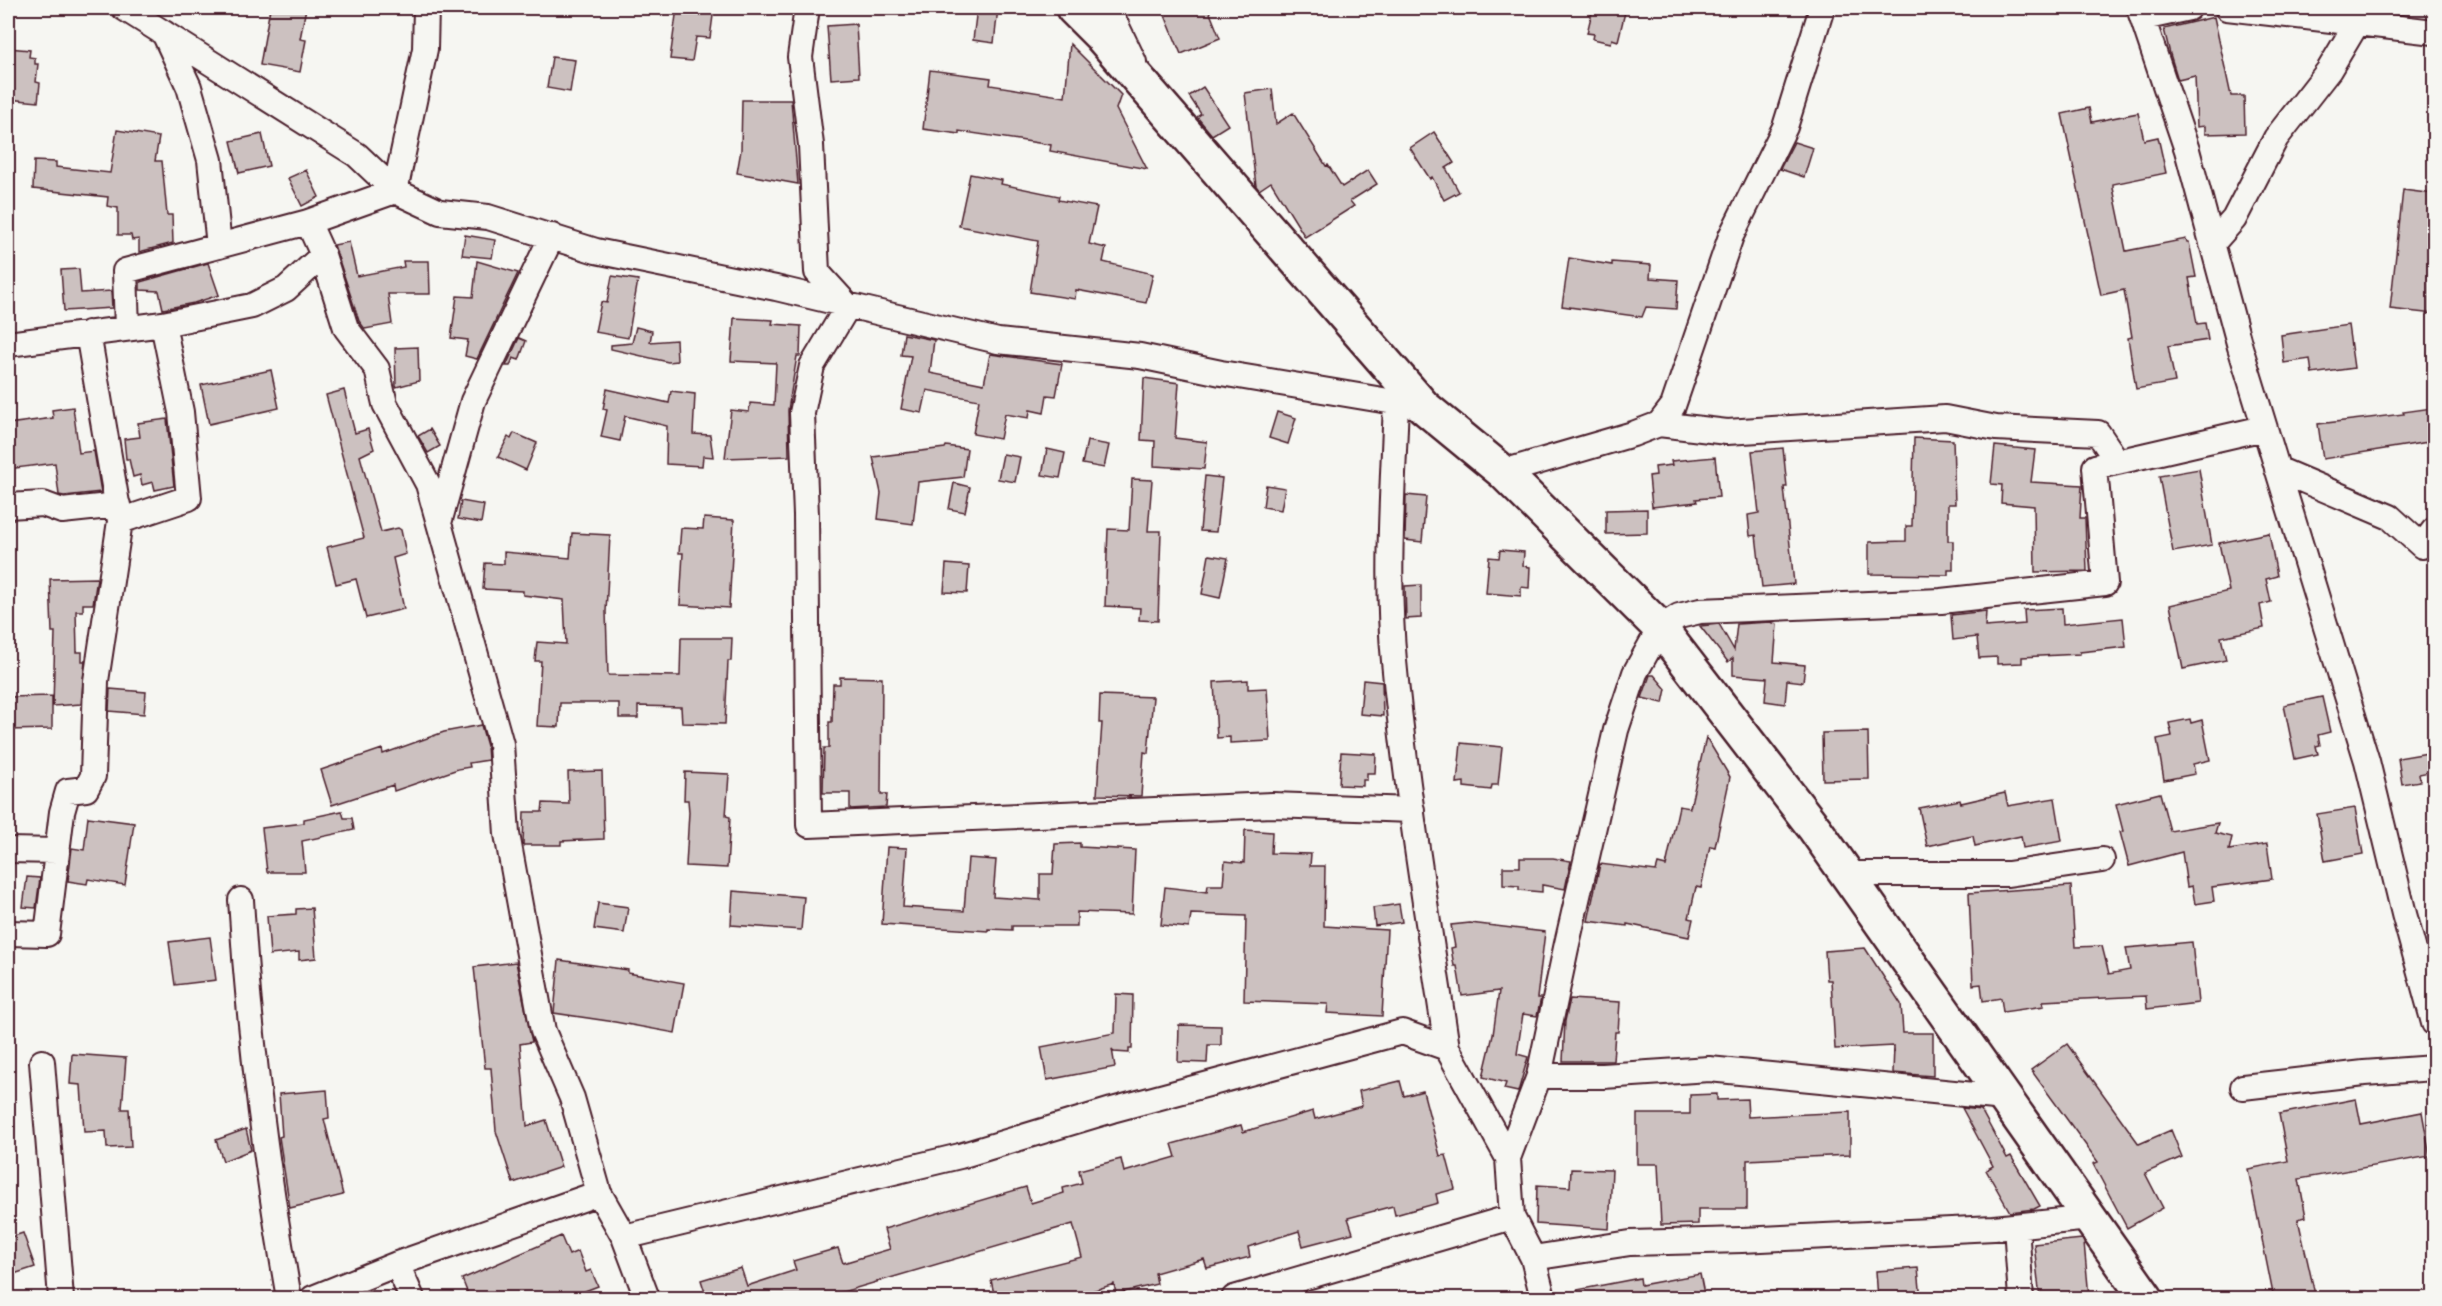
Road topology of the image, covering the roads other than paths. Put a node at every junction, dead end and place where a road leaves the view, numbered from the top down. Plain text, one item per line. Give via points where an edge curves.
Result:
1 (124, 8) edge
2 (426, 8) edge
3 (807, 8) edge
4 (1073, 8) edge
5 (1108, 8) edge
6 (1822, 8) edge
7 (2189, 8) edge
8 (2227, 8) edge
9 (2141, 13) edge
10 (2357, 23) junction
11 (2434, 28) edge
12 (164, 33) junction
13 (1145, 87) junction
14 (395, 191) junction
15 (308, 222) junction
16 (552, 236) junction
17 (2212, 244) junction
18 (219, 246) junction
19 (322, 255) junction
20 (848, 306) junction
21 (163, 324) junction
22 (127, 328) junction
23 (88, 333) junction
24 (8, 344) edge
25 (1410, 405) junction
26 (1659, 423) junction
27 (2265, 428) junction
28 (2116, 461) junction
29 (2277, 469) junction
30 (1503, 472) junction
31 (8, 506) edge
32 (119, 513) junction
33 (439, 523) junction
34 (2434, 530) edge
35 (1660, 628) junction
36 (1412, 810) junction
37 (8, 850) edge
38 (57, 851) junction
39 (2102, 860) dead end
40 (1848, 874) junction
41 (241, 900) dead end
42 (8, 933) edge
43 (2434, 1023) edge
44 (1447, 1048) junction
45 (42, 1062) dead end
46 (2434, 1068) edge
47 (1539, 1076) junction
48 (2243, 1087) dead end
49 (2005, 1098) junction
50 (1508, 1158) junction
51 (599, 1193) junction
52 (1512, 1217) junction
53 (2090, 1218) junction
54 (2016, 1226) junction
55 (624, 1238) junction
56 (1533, 1258) junction
57 (398, 1264) junction
58 (61, 1299) edge
59 (289, 1299) edge
60 (313, 1299) edge
61 (412, 1299) edge
62 (647, 1299) edge
63 (1234, 1299) edge
64 (1543, 1299) edge
65 (2021, 1299) edge
66 (2146, 1299) edge

1 - 12 street
2 - 14 street via 425,49
3 - 20 street via 800,57 811,145 817,272
4 - 13 street
5 - 13 street
6 - 26 street via 1785,127 1731,236 1673,406
7 - 9 street
8 - 10 street
9 - 17 street via 2187,150
10 - 11 street
10 - 17 street via 2329,70 2276,138 2234,219
12 - 14 street via 357,155
12 - 18 street via 189,87 210,160
13 - 25 street
14 - 15 street
14 - 16 street via 440,212 488,217
15 - 18 street
15 - 19 street
16 - 20 street via 596,251
16 - 33 street via 472,401
17 - 27 street
18 - 22 street via 125,271
19 - 21 street via 286,289 252,306
19 - 33 street via 346,328 377,369 386,404 428,484
20 - 25 street via 998,341 1140,356
20 - 36 street via 812,366 802,413 809,825 1272,805
21 - 22 street
21 - 32 street via 181,412 189,498
22 - 23 street
23 - 24 street
23 - 32 street
25 - 30 street
25 - 36 street via 1391,544 1394,659
26 - 28 street via 1727,432 1945,418 1996,428 2098,433
26 - 30 street
27 - 28 street
27 - 29 street
28 - 35 street via 2095,467 2105,583 1941,601 1700,611 1679,616
29 - 34 street via 2390,517 2422,546
29 - 43 street via 2367,761
30 - 35 street
31 - 32 street via 43,504 62,511
32 - 38 street via 96,681 93,776 86,789 68,791
33 - 51 street via 501,744 507,834 543,1031 572,1098
35 - 40 street
35 - 47 street via 1635,673 1616,730
36 - 44 street
37 - 38 street
38 - 42 street via 47,934
39 - 40 street via 2008,874
40 - 49 street
41 - 59 street via 258,1093
44 - 50 street
44 - 55 street via 1402,1032 1112,1110 960,1156
45 - 58 street
46 - 48 street
47 - 49 street via 1708,1069
47 - 50 street
49 - 53 street
50 - 52 street
51 - 55 street
51 - 57 street
52 - 56 street
52 - 63 street
53 - 54 street
53 - 66 street
54 - 56 street via 1630,1243
54 - 65 street
55 - 62 street
56 - 64 street
57 - 60 street
57 - 61 street

